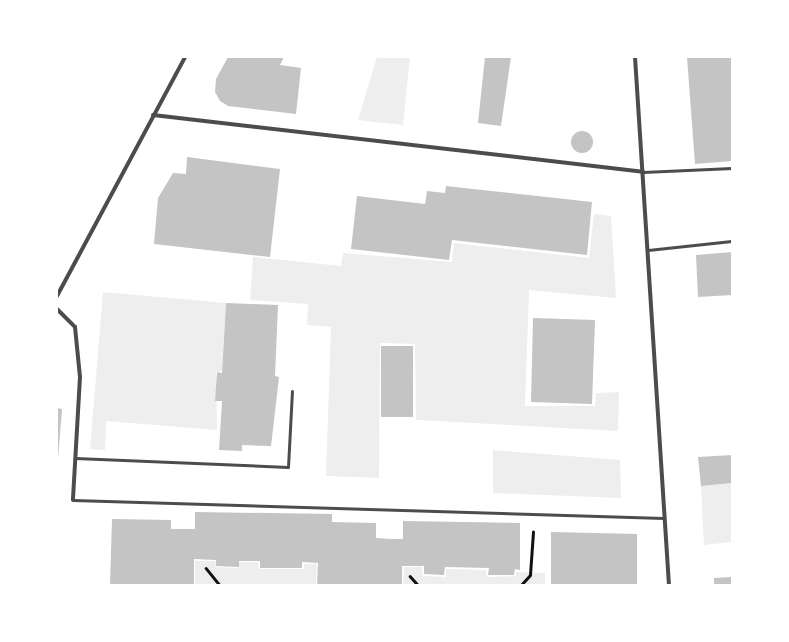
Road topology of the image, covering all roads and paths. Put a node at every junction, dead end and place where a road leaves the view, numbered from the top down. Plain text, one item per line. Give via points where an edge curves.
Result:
1 (185, 57) edge
2 (634, 57) edge
3 (153, 115) junction
4 (732, 168) edge
5 (643, 172) junction
6 (732, 241) edge
7 (648, 250) junction
8 (57, 296) edge
9 (57, 309) edge
10 (292, 391) dead end
11 (76, 458) junction
12 (73, 500) joint
13 (534, 514) junction
14 (664, 518) junction
15 (206, 568) dead end
16 (410, 576) dead end
17 (220, 585) edge
18 (418, 585) edge
19 (521, 585) edge
20 (669, 585) edge

1 - 3 street
2 - 5 street
3 - 5 street
3 - 8 street
4 - 5 lane
5 - 7 street
6 - 7 lane
7 - 14 street
9 - 11 street via 75,328 78,344 80,377
10 - 11 lane via 288,467
11 - 12 street
12 - 13 lane
13 - 14 lane
13 - 19 path via 530,575
14 - 20 street
15 - 17 path
16 - 18 path

